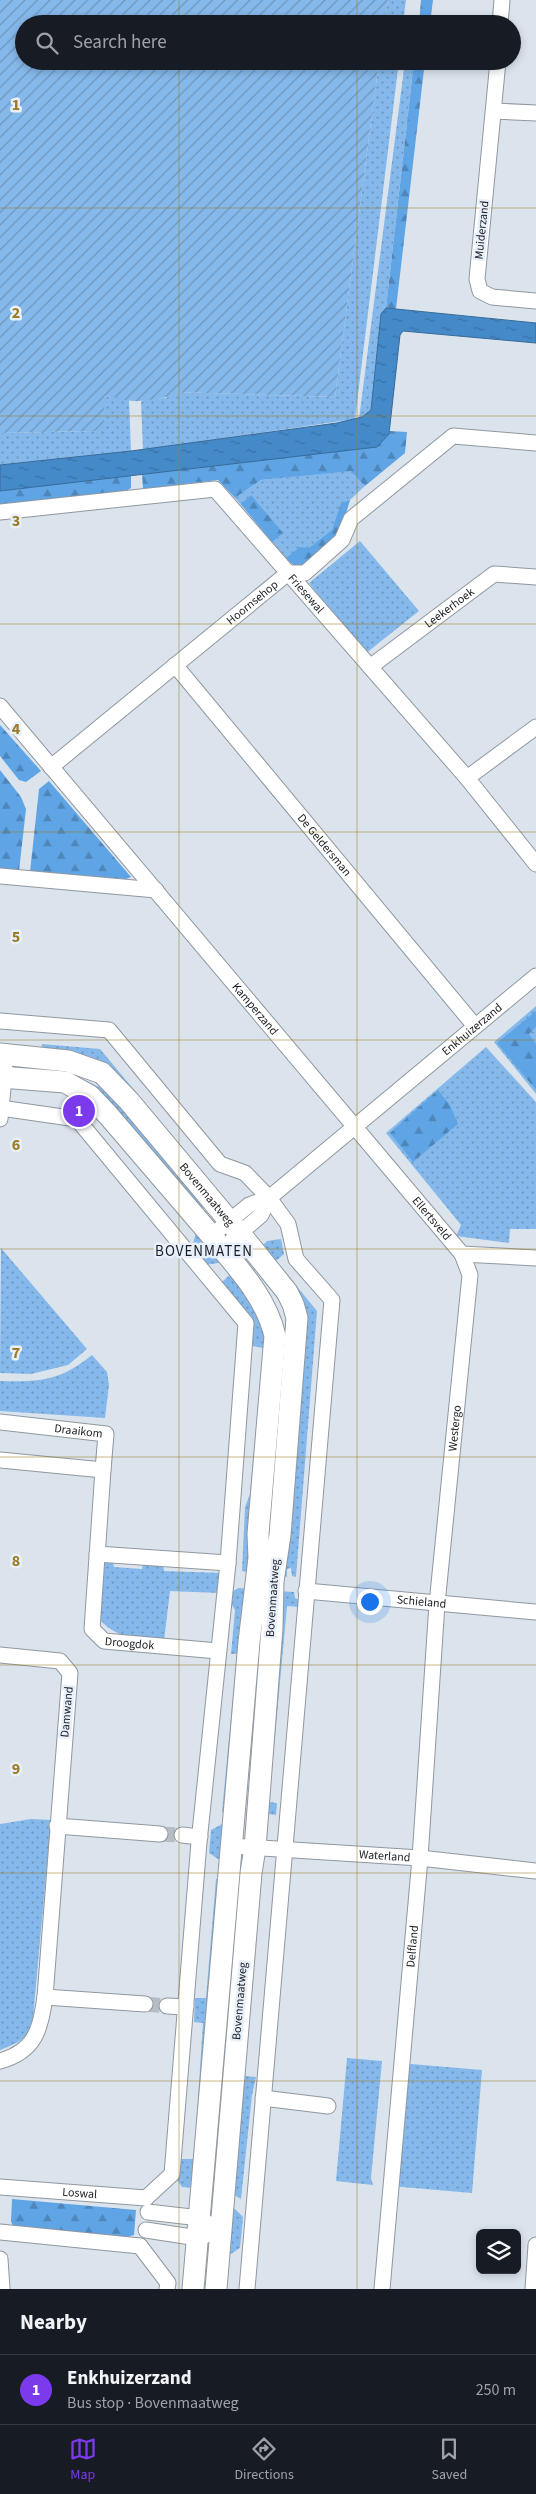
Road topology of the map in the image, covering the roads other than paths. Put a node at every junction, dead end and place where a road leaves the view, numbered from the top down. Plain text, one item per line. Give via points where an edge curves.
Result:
1 (502, 0) edge
2 (501, 15) edge
3 (497, 70) edge
4 (495, 111) junction
5 (536, 113) edge
6 (536, 301) edge
7 (536, 444) edge
8 (0, 512) edge
9 (288, 573) junction
10 (536, 577) edge
11 (175, 665) junction
12 (370, 668) junction
13 (0, 706) edge
14 (536, 727) edge
15 (51, 767) junction
16 (467, 778) junction
17 (536, 864) edge
18 (0, 876) edge
19 (156, 890) junction
20 (536, 976) edge
21 (0, 1021) edge
22 (474, 1025) junction
23 (4, 1054) edge
24 (2, 1077) edge
25 (0, 1112) edge
26 (356, 1126) junction
27 (269, 1198) junction
28 (234, 1227) junction
29 (216, 1242) junction
30 (462, 1254) junction
31 (536, 1258) edge
32 (0, 1422) edge
33 (0, 1460) edge
34 (103, 1470) junction
35 (97, 1554) junction
36 (228, 1563) junction
37 (306, 1591) junction
38 (437, 1604) junction
39 (536, 1612) edge
40 (218, 1651) junction
41 (0, 1655) edge
42 (57, 1826) junction
43 (160, 1834) tunnel mouth
44 (182, 1835) tunnel mouth
45 (200, 1837) junction
46 (231, 1846) junction
47 (255, 1848) junction
48 (285, 1850) junction
49 (420, 1858) junction
50 (536, 1871) edge
51 (45, 1997) junction
52 (145, 2004) tunnel mouth
53 (167, 2006) tunnel mouth
54 (186, 2007) junction
55 (0, 2061) edge
56 (264, 2098) junction
57 (328, 2106) dead end
58 (0, 2187) edge
59 (147, 2205) junction
60 (199, 2228) junction
61 (146, 2230) junction
62 (0, 2232) edge
63 (220, 2232) junction
64 (536, 2245) edge
65 (140, 2246) junction
66 (0, 2259) edge
67 (2, 2289) edge
68 (167, 2289) edge
69 (193, 2289) edge
70 (216, 2289) edge
71 (247, 2289) edge
72 (382, 2289) edge
73 (533, 2289) edge

1 - 2 street
3 - 4 street, Muiderzand
4 - 5 street
4 - 6 street, Muiderzand via 477,279 480,290 492,298
7 - 9 street, Hoornsehop via 453,436 351,518 342,540 305,573
8 - 9 street, Friesewal via 215,489
9 - 11 street, Hoornsehop
9 - 12 street, Friesewal
10 - 12 street, Leekerhoek via 494,574
11 - 15 street, Hoornsehop
11 - 22 street, De Geldersman
12 - 16 street, Friesewal
13 - 15 street, Kamperzand
14 - 16 street
15 - 19 street, Kamperzand
16 - 17 street, Friesewal
18 - 19 street
19 - 26 street, Kamperzand
20 - 22 street, Enkhuizerzand
21 - 27 street via 109,1030 220,1164 245,1173
22 - 26 street, Enkhuizerzand
23 - 24 street, Bovenmaatweg
23 - 28 street, Bovenmaatweg via 68,1061 102,1073
24 - 25 street, Bovenmaatweg
24 - 29 street, Bovenmaatweg via 65,1082 90,1096
25 - 36 street, Bovenmaatweg via 77,1119 246,1323
26 - 27 street, Enkhuizerzand
26 - 30 street, Ellertsveld
27 - 28 street, Enkhuizerzand via 249,1205
27 - 37 street via 288,1224 296,1259 332,1300
28 - 29 street, Enkhuizerzand
28 - 47 street, Bovenmaatweg via 287,1292 297,1318 280,1535 273,1582
29 - 46 street, Bovenmaatweg via 264,1303 275,1336 258,1534 259,1558
30 - 31 street
30 - 38 street, Westergo via 470,1275
32 - 34 street, Draaikom via 106,1434
33 - 34 street
34 - 35 street, Droogdok
35 - 36 street
35 - 40 street, Droogdok via 92,1629 104,1642
36 - 40 street
37 - 38 street, Schieland
37 - 48 street
38 - 39 street, Schieland
38 - 49 street, Delfland
40 - 45 street
41 - 42 street, Damwand via 60,1661 70,1674
42 - 43 street
42 - 51 street, Damwand
44 - 45 street
45 - 54 street
46 - 47 street, Waterland
46 - 60 street, Bovenmaatweg
47 - 48 street, Waterland
47 - 63 street, Bovenmaatweg
48 - 49 street, Waterland
48 - 56 street
49 - 50 street, Waterland
49 - 72 street, Delfland
51 - 52 street
51 - 55 street, Damwand via 39,2030 27,2048
53 - 54 street
54 - 59 street via 172,2174
56 - 57 street
56 - 71 street
58 - 59 street, Loswal
59 - 60 street, Loswal
59 - 61 street
60 - 61 street, Loswal
60 - 63 street, Loswal
60 - 69 street, Bovenmaatweg
61 - 65 street
62 - 65 street
63 - 70 street, Bovenmaatweg
64 - 73 street
65 - 68 street via 168,2283
66 - 67 street

